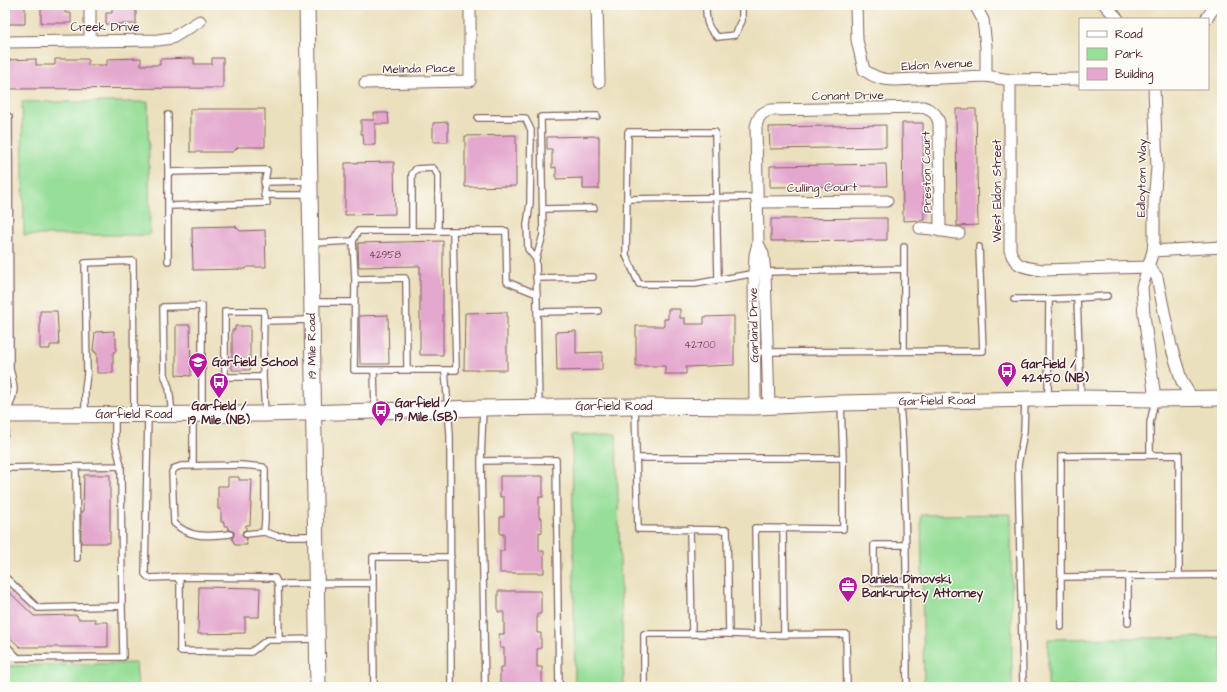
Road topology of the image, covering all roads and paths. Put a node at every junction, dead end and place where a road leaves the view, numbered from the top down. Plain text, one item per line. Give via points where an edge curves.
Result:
1 (90, 5) edge
2 (307, 5) edge
3 (470, 5) edge
4 (597, 5) edge
5 (706, 5) edge
6 (742, 5) edge
7 (856, 5) edge
8 (975, 5) edge
9 (1105, 5) edge
10 (1216, 5) edge
11 (1117, 18) edge
12 (1207, 18) edge
13 (200, 21) dead end
14 (90, 40) junction
15 (5, 42) edge
16 (986, 76) junction
17 (1079, 78) edge
18 (1010, 80) junction
19 (599, 82) dead end
20 (365, 83) dead end
21 (1154, 90) edge
22 (935, 113) joint
23 (168, 114) dead end
24 (760, 114) joint
25 (597, 116) dead end
26 (9, 117) dead end
27 (478, 118) dead end
28 (168, 172) junction
29 (264, 182) junction
30 (310, 188) junction
31 (264, 195) junction
32 (716, 198) junction
33 (627, 199) junction
34 (757, 200) junction
35 (887, 201) dead end
36 (168, 206) junction
37 (594, 208) dead end
38 (543, 210) junction
39 (920, 228) dead end
40 (412, 231) junction
41 (438, 231) junction
42 (453, 231) junction
43 (940, 231) junction
44 (960, 233) dead end
45 (353, 241) junction
46 (311, 243) junction
47 (904, 247) dead end
48 (979, 247) dead end
49 (1222, 247) edge
50 (1153, 251) junction
51 (536, 259) junction
52 (168, 261) dead end
53 (1149, 267) junction
54 (904, 269) junction
55 (760, 273) junction
56 (593, 277) dead end
57 (536, 278) junction
58 (355, 279) junction
59 (718, 280) junction
60 (537, 294) junction
61 (1107, 296) dead end
62 (1077, 298) junction
63 (1014, 299) dead end
64 (1049, 299) junction
65 (312, 302) junction
66 (355, 302) junction
67 (537, 312) junction
68 (598, 312) dead end
69 (312, 320) junction
70 (264, 321) junction
71 (755, 352) junction
72 (768, 352) junction
73 (904, 352) junction
74 (10, 369) junction
75 (374, 370) junction
76 (407, 370) junction
77 (445, 370) junction
78 (5, 377) edge
79 (263, 377) junction
80 (1081, 398) junction
81 (1192, 398) junction
82 (1222, 398) edge
83 (1048, 399) junction
84 (1155, 399) junction
85 (1025, 400) junction
86 (900, 402) junction
87 (841, 403) junction
88 (635, 406) junction
89 (539, 407) junction
90 (762, 407) junction
91 (483, 408) junction
92 (447, 409) junction
93 (375, 410) junction
94 (313, 413) junction
95 (5, 414) edge
96 (141, 414) junction
97 (172, 414) junction
98 (197, 414) junction
99 (265, 414) junction
100 (85, 415) junction
101 (115, 415) junction
102 (5, 434) edge
103 (1150, 455) junction
104 (636, 458) junction
105 (843, 458) junction
106 (481, 461) junction
107 (120, 466) junction
108 (193, 466) junction
109 (76, 467) junction
110 (5, 468) edge
111 (783, 528) junction
112 (690, 529) junction
113 (264, 532) junction
114 (230, 534) dead end
115 (246, 534) dead end
116 (315, 536) junction
117 (906, 545) junction
118 (451, 557) junction
119 (77, 558) dead end
120 (1222, 575) edge
121 (1128, 576) junction
122 (1178, 576) junction
123 (5, 577) edge
124 (177, 577) junction
125 (1061, 577) junction
126 (906, 582) junction
127 (316, 583) junction
128 (373, 583) junction
129 (278, 584) junction
130 (122, 606) junction
131 (1128, 623) dead end
132 (1061, 627) dead end
133 (692, 634) junction
134 (729, 634) junction
135 (757, 635) junction
136 (784, 635) junction
137 (317, 639) junction
138 (278, 640) junction
139 (5, 644) edge
140 (5, 658) edge
141 (18, 658) junction
142 (1023, 685) dead end
143 (318, 687) edge
144 (374, 687) edge
145 (451, 687) edge
146 (485, 687) edge
147 (559, 687) edge
148 (644, 687) edge
149 (847, 687) edge
150 (907, 687) edge

1 - 14 street
2 - 30 main road, 19 Mile Road
3 - 20 street, Melinda Place via 470,81
4 - 19 street
5 - 6 lane via 706,21 711,32 718,37 735,34 742,21
7 - 16 street, Eldon Avenue via 860,58 864,70 873,76 882,80 895,80
8 - 16 street via 983,20
9 - 11 street
10 - 12 street
13 - 14 street, Creek Drive via 172,38
14 - 15 street, Creek Drive
16 - 18 street, Eldon Avenue
17 - 18 street, Eldon Avenue
18 - 53 street, West Eldon Street via 1012,258 1026,267 1042,270
21 - 50 street, Edloytom Way via 1157,168
22 - 24 street, Conant Drive via 923,108 771,110
22 - 43 street, Preston Court via 939,123
23 - 28 lane
24 - 34 street, Garland Drive via 756,127
25 - 38 lane via 541,117
26 - 74 lane
27 - 51 lane via 525,118 531,130 530,203 527,225 528,249
28 - 29 lane via 267,170
28 - 36 lane
29 - 30 lane
29 - 31 lane
30 - 31 lane
30 - 46 main road, 19 Mile Road
31 - 36 lane via 267,203
32 - 33 lane
32 - 33 lane via 715,132 628,132
32 - 34 lane
32 - 59 lane
33 - 59 lane via 626,255 639,284 694,284
34 - 35 street, Culling Court
34 - 55 street, Garland Drive via 758,243 755,254
36 - 52 lane
37 - 38 lane
38 - 51 lane via 543,235
39 - 43 street, Preston Court
40 - 41 lane
40 - 41 lane via 412,174 416,169 433,168 438,175
40 - 45 lane via 358,231
41 - 42 lane
42 - 60 lane via 506,231 507,282
42 - 77 lane via 456,370
43 - 44 street, Preston Court
45 - 46 lane
45 - 58 lane
46 - 65 main road, 19 Mile Road
47 - 54 lane
48 - 73 lane via 983,351
49 - 50 street
50 - 53 street, Edloytom Way
51 - 57 lane
53 - 81 street via 1157,277 1171,346 1182,382
53 - 84 street, Edloytom Way via 1142,287
54 - 55 lane
54 - 73 lane
55 - 59 lane
55 - 71 street, Garland Drive
55 - 72 street, Garland Drive
56 - 57 lane
57 - 60 lane
58 - 66 lane
58 - 76 lane via 405,278
60 - 67 lane
61 - 62 lane
62 - 64 lane
62 - 80 lane
63 - 64 lane
64 - 83 lane
65 - 66 lane
65 - 69 main road, 19 Mile Road
66 - 75 lane via 354,370
67 - 68 lane
67 - 89 lane
69 - 70 lane
69 - 94 main road, 19 Mile Road
70 - 79 lane
70 - 79 lane via 264,311 225,311 226,377
71 - 72 lane
71 - 90 street, Garland Drive
72 - 73 lane
72 - 90 street, Garland Drive
74 - 78 lane
74 - 95 lane via 14,394
75 - 76 lane
75 - 93 lane
76 - 77 lane
77 - 92 lane
79 - 99 lane
80 - 83 main road, Garfield Road
80 - 84 main road, Garfield Road
81 - 82 main road, Garfield Road
81 - 84 main road, Garfield Road
83 - 85 main road, Garfield Road
84 - 103 lane via 1150,423
85 - 86 main road, Garfield Road
85 - 142 lane via 1024,431 1018,465
86 - 87 main road, Garfield Road
86 - 117 lane
87 - 90 main road, Garfield Road
87 - 105 lane
88 - 89 main road, Garfield Road
88 - 90 main road, Garfield Road
88 - 104 lane
89 - 91 main road, Garfield Road
91 - 92 main road, Garfield Road
91 - 106 lane
92 - 93 main road, Garfield Road
92 - 118 lane via 450,434
93 - 94 main road, Garfield Road
94 - 99 main road, Garfield Road
94 - 116 main road, 19 Mile Road
95 - 100 main road, Garfield Road
95 - 102 lane
96 - 97 main road, Garfield Road
96 - 100 lane via 133,261 85,263
96 - 101 main road, Garfield Road
96 - 124 lane via 144,574 149,578
97 - 98 main road, Garfield Road
97 - 98 lane via 169,388 164,374 164,307 202,306
98 - 99 main road, Garfield Road
98 - 108 lane
100 - 101 main road, Garfield Road
101 - 107 lane via 115,441
103 - 122 lane via 1179,456
103 - 125 lane via 1061,456
104 - 105 lane
104 - 112 lane via 638,529
105 - 111 lane via 843,529
106 - 146 lane
106 - 147 lane via 556,460
107 - 109 lane
107 - 130 lane
108 - 113 lane via 263,467
108 - 114 lane via 180,466 172,472 174,523 182,530 201,536
109 - 110 lane
109 - 119 lane
111 - 135 lane via 755,528
111 - 136 lane
112 - 133 lane
112 - 134 lane via 727,530
113 - 115 lane
113 - 116 lane via 277,536
116 - 127 main road, 19 Mile Road
117 - 126 lane
117 - 126 lane via 874,544 874,583
118 - 128 lane via 373,557
118 - 145 lane
120 - 122 lane
121 - 122 lane
121 - 125 lane
121 - 131 lane
123 - 130 lane via 38,608
124 - 129 lane via 275,578
124 - 138 lane via 180,582 181,652 251,652 267,640
125 - 132 lane
126 - 150 lane
127 - 128 lane
127 - 129 lane
127 - 137 main road, 19 Mile Road
128 - 144 lane
129 - 138 lane
130 - 141 lane via 123,657
133 - 134 lane
133 - 148 lane via 644,634
134 - 135 lane
135 - 136 lane
136 - 149 lane via 846,634
137 - 138 lane
137 - 143 main road, 19 Mile Road
139 - 141 lane
140 - 141 lane

